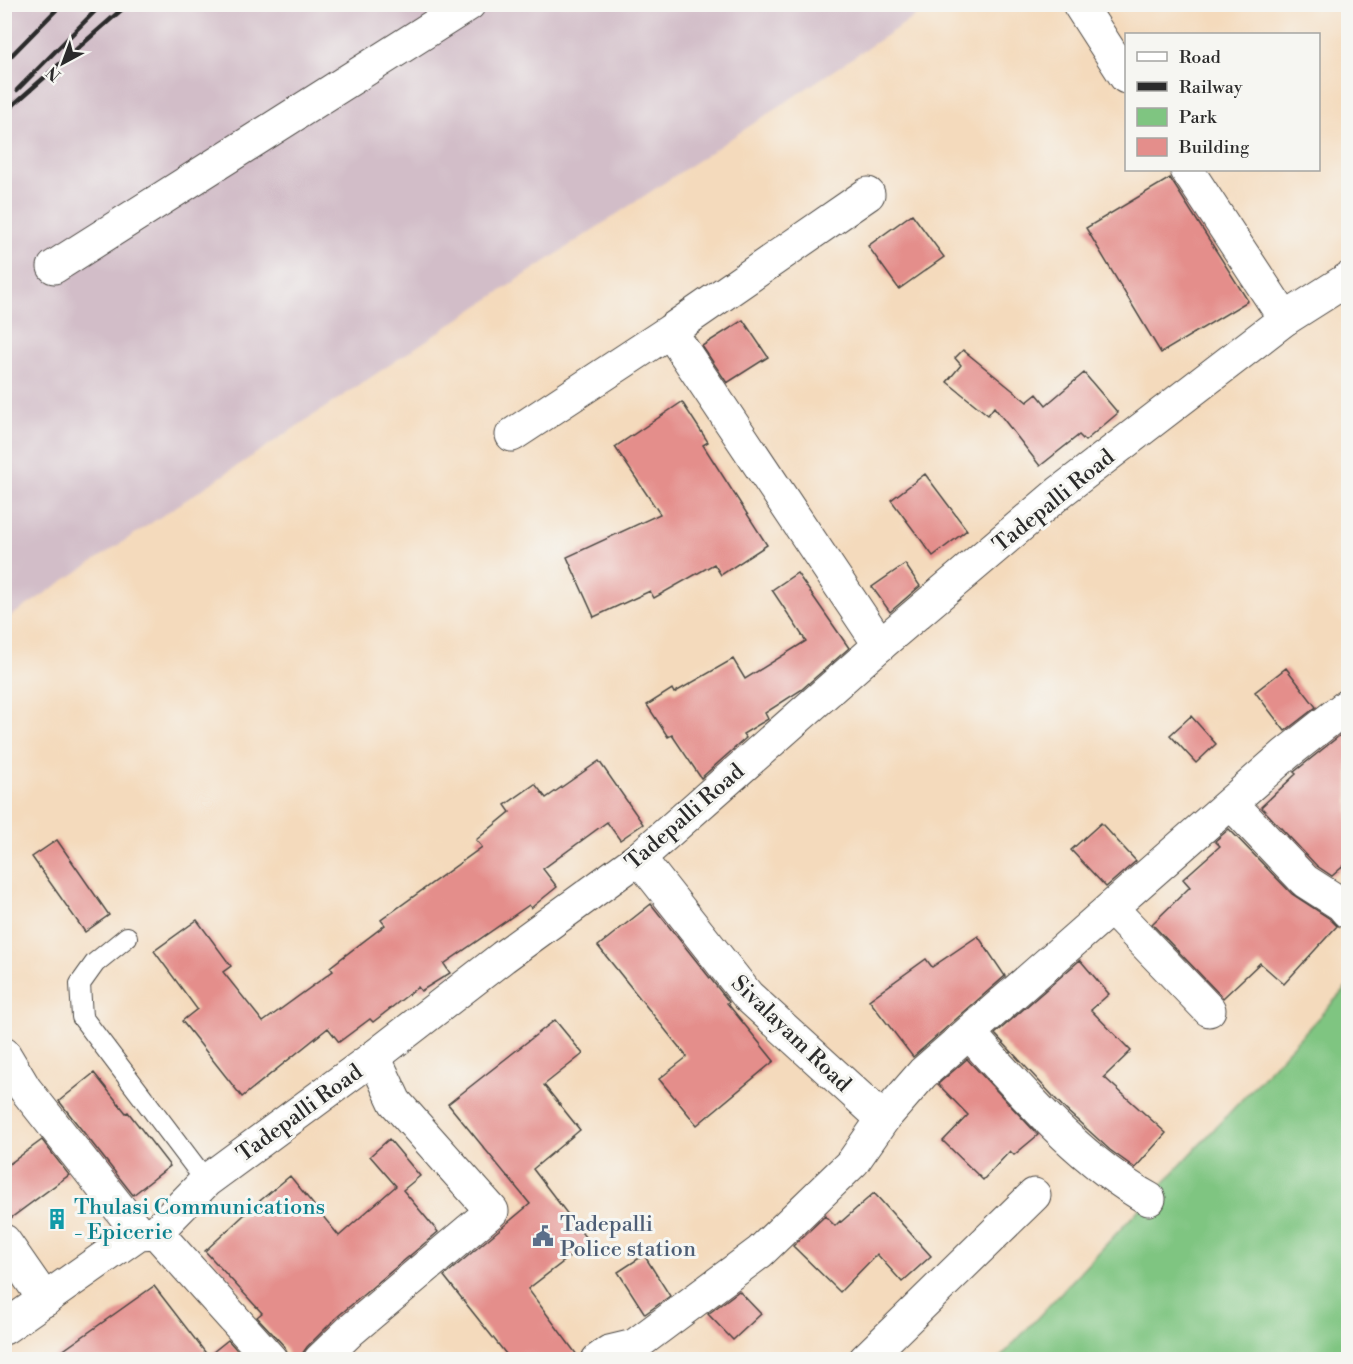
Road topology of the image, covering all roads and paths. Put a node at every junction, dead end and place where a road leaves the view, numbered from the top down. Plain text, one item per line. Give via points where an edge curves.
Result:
1 (469, 4) edge
2 (1079, 4) edge
3 (1125, 75) edge
4 (1188, 171) edge
5 (868, 195) dead end
6 (54, 267) dead end
7 (1348, 279) edge
8 (1286, 319) junction
9 (670, 331) junction
10 (512, 435) dead end
11 (880, 645) junction
12 (1348, 705) edge
13 (1230, 803) junction
14 (639, 858) junction
15 (1111, 908) junction
16 (1348, 912) edge
17 (127, 937) dead end
18 (1209, 1010) dead end
19 (969, 1033) junction
20 (4, 1054) edge
21 (374, 1058) junction
22 (15, 1097) edge
23 (883, 1119) junction
24 (206, 1181) junction
25 (1034, 1195) dead end
26 (1149, 1199) dead end
27 (148, 1232) junction
28 (4, 1241) edge
29 (45, 1300) junction
30 (4, 1328) edge
31 (639, 1353) edge
32 (271, 1359) edge
33 (320, 1359) edge
34 (598, 1359) edge
35 (865, 1359) edge

1 - 6 street
2 - 3 street
4 - 8 street
5 - 9 street
7 - 8 street, Tadepalli Road
8 - 11 street, Tadepalli Road via 1060,492
9 - 10 street
9 - 11 street
11 - 14 street, Tadepalli Road
12 - 13 street
13 - 15 street
13 - 16 street via 1305,881
14 - 21 street, Tadepalli Road
14 - 23 street, Sivalayam Road via 748,996
15 - 18 street
15 - 19 street
17 - 24 lane via 95,963 80,984 82,1017
19 - 23 street via 923,1073
19 - 26 street via 1062,1134 1122,1184
20 - 22 street
21 - 24 street, Tadepalli Road
21 - 33 street via 395,1102 492,1211
22 - 27 street
23 - 31 street via 853,1162 760,1252
24 - 27 street, Tadepalli Road
25 - 35 street
27 - 29 street, Tadepalli Road
27 - 32 street
28 - 29 street
29 - 30 street, Tadepalli Road
31 - 34 street via 609,1352

